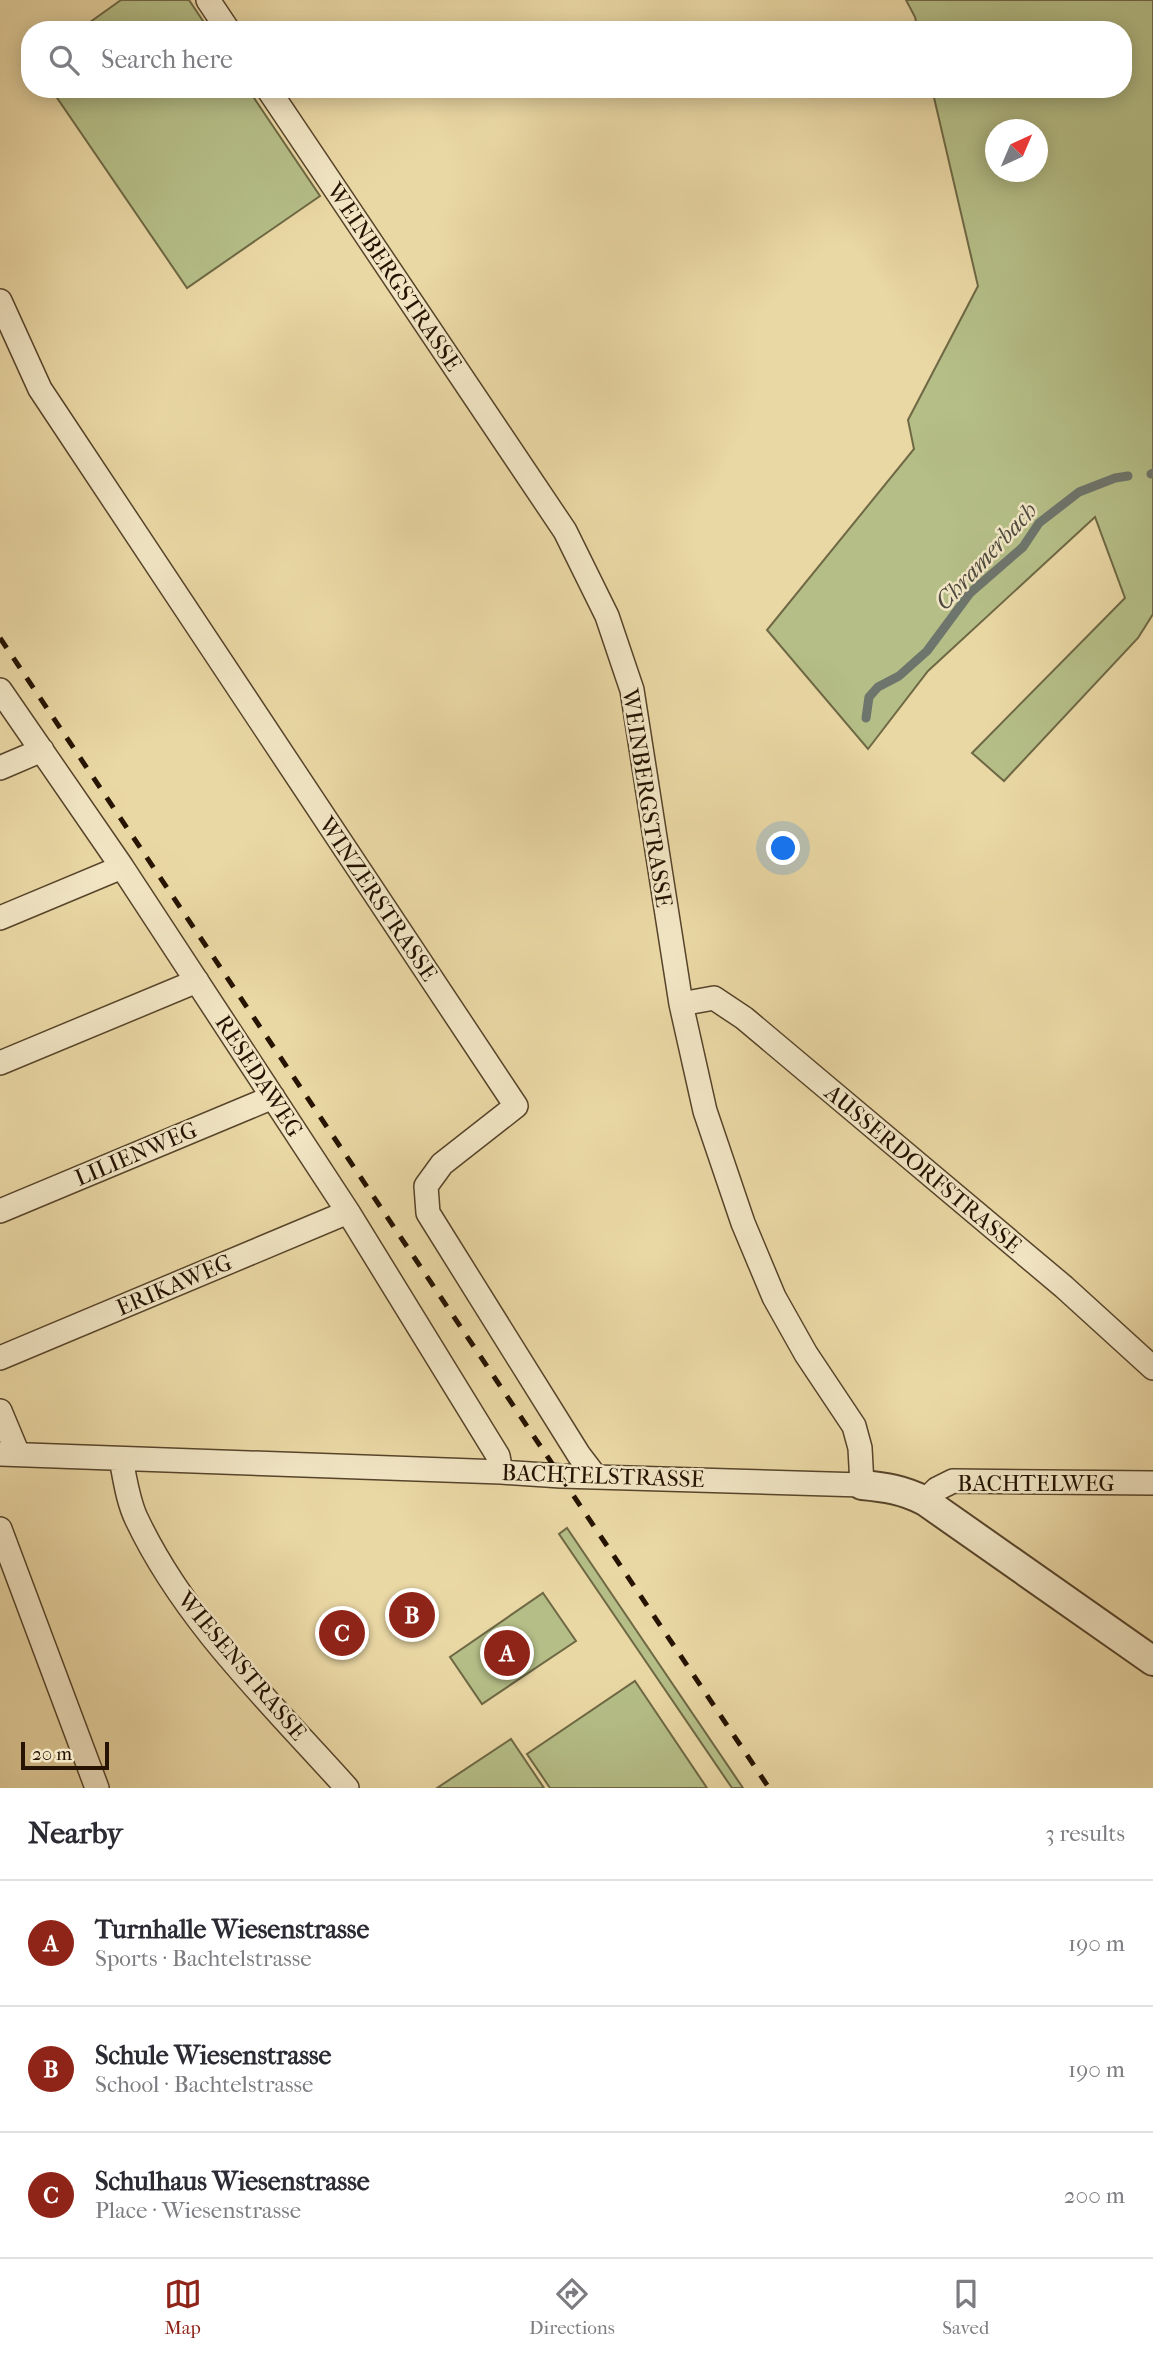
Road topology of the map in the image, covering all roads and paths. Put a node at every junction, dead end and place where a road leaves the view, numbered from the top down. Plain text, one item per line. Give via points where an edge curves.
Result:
1 (208, 0) edge
2 (223, 21) edge
3 (274, 98) edge
4 (0, 301) edge
5 (0, 690) edge
6 (42, 750) junction
7 (0, 768) edge
8 (122, 867) junction
9 (0, 918) edge
10 (197, 981) junction
11 (681, 1004) junction
12 (0, 1063) edge
13 (273, 1097) junction
14 (0, 1210) edge
15 (348, 1212) junction
16 (0, 1358) edge
17 (1153, 1368) edge
18 (0, 1411) edge
19 (9, 1454) edge
20 (121, 1459) junction
21 (500, 1472) junction
22 (595, 1476) junction
23 (1153, 1483) edge
24 (862, 1485) junction
25 (925, 1502) junction
26 (0, 1530) edge
27 (1153, 1661) edge
28 (97, 1788) edge
29 (347, 1788) edge

1 - 2 street
3 - 11 street, WEINBERGSTRASSE via 565,531 607,616 632,690
4 - 22 street, WINZERSTRASSE via 40,389 516,1106 442,1164 426,1186 428,1213
5 - 6 street, RESEDAWEG
6 - 7 street
6 - 8 street, RESEDAWEG
8 - 9 street
8 - 10 street, RESEDAWEG
10 - 12 street
10 - 13 street, RESEDAWEG
11 - 17 street, AUSSERDORFSTRASSE via 714,998 744,1018 1064,1287
11 - 24 street, WEINBERGSTRASSE via 705,1111 743,1223 774,1297 855,1426
13 - 14 street, LILIENWEG
13 - 15 street, RESEDAWEG
15 - 16 street, ERIKAWEG
15 - 21 street, RESEDAWEG via 498,1456
18 - 19 street
19 - 20 street, BACHTELSTRASSE
20 - 21 street, BACHTELSTRASSE
20 - 29 street, WIESENSTRASSE via 135,1518 172,1583 221,1647
21 - 22 street, BACHTELSTRASSE
22 - 24 street, BACHTELSTRASSE
23 - 25 street, BACHTELWEG via 953,1480
24 - 25 street, BACHTELSTRASSE via 888,1487
25 - 27 street, BACHTELSTRASSE
26 - 28 street

